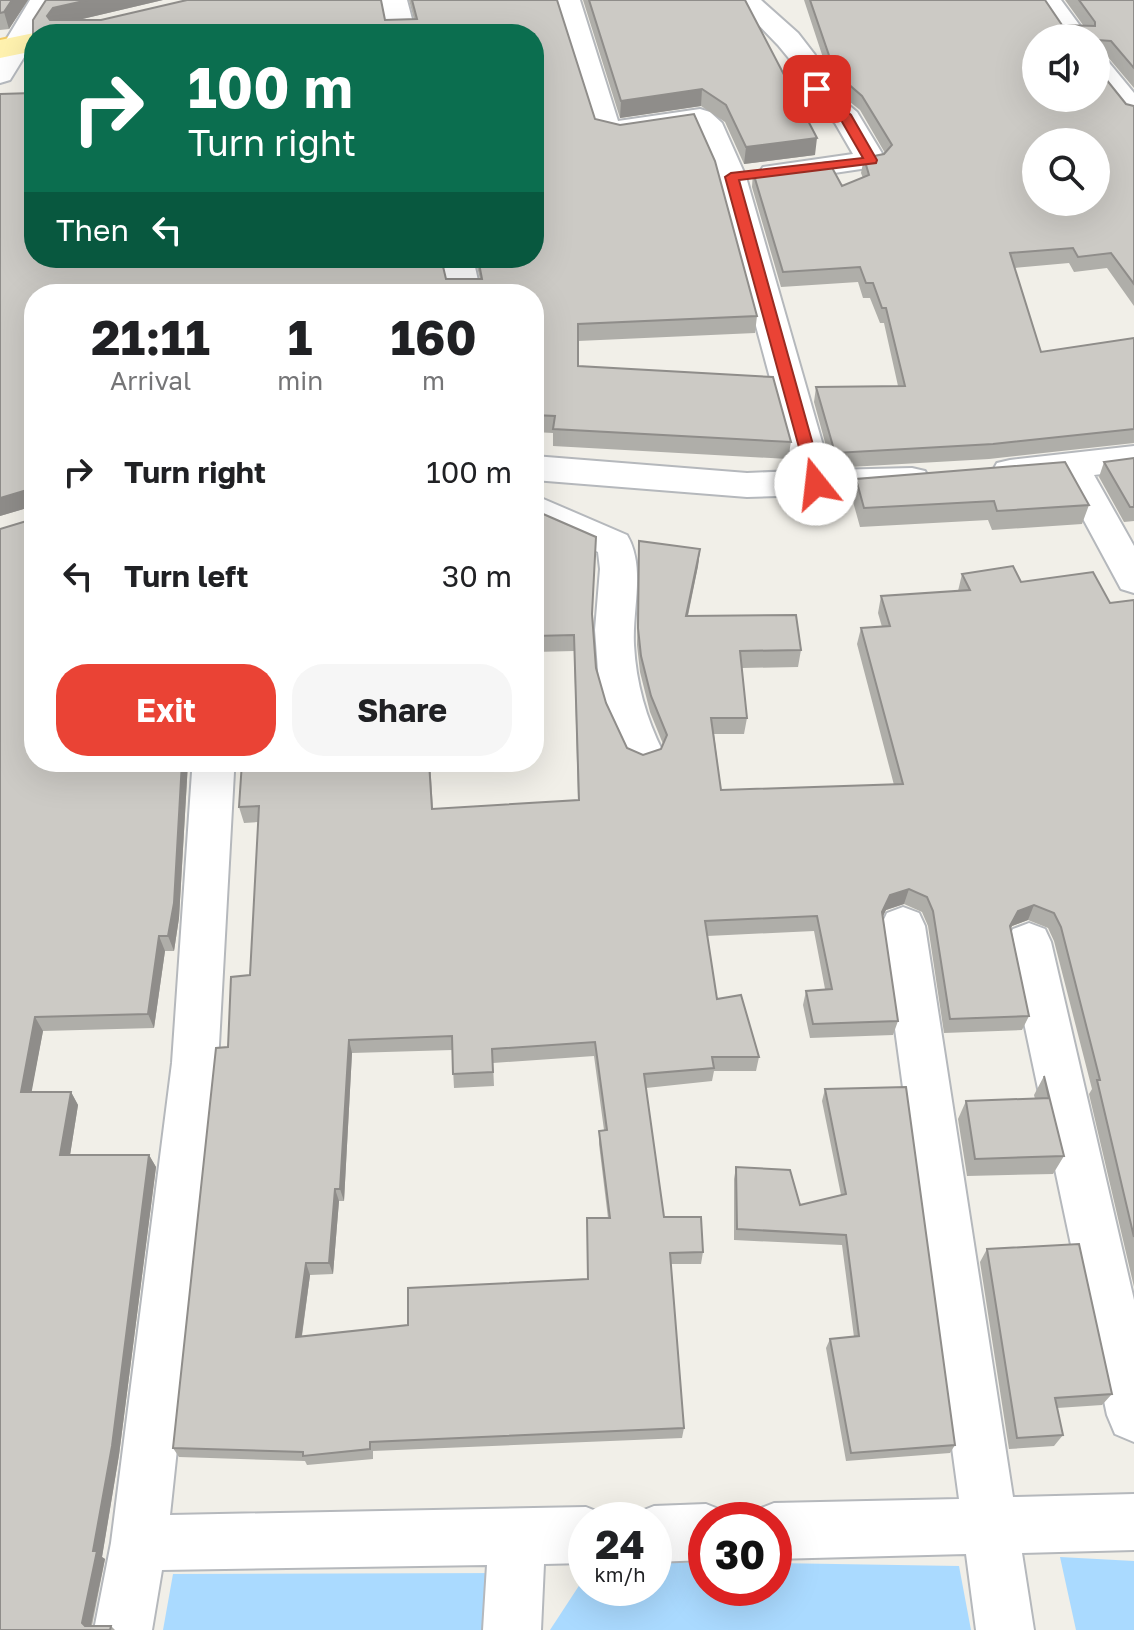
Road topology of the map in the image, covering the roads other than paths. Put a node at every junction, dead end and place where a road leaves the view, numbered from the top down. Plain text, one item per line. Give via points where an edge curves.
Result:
1 (44, 0) edge
2 (394, 0) edge
3 (567, 0) edge
4 (740, 0) edge
5 (1047, 0) edge
6 (30, 24) edge
7 (400, 24) edge
8 (1065, 24) edge
9 (17, 46) edge
10 (0, 74) edge
11 (1110, 82) edge
12 (1134, 111) edge
13 (731, 177) junction
14 (1134, 458) edge
15 (1071, 465) junction
16 (544, 469) edge
17 (816, 484) junction
18 (544, 512) edge
19 (1134, 579) edge
20 (643, 752) edge
21 (213, 772) edge
22 (903, 926) dead end
23 (1029, 942) dead end
24 (1134, 1415) edge
25 (1134, 1522) edge
26 (988, 1526) junction
27 (792, 1531) edge
28 (568, 1536) edge
29 (517, 1537) junction
30 (139, 1543) junction
31 (513, 1611) edge
32 (123, 1630) edge
33 (1005, 1630) edge

1 - 6 street
2 - 7 street
3 - 13 street via 605,127 619,130 700,118 708,123
4 - 13 street via 758,9 788,39 821,96 847,118 871,160
5 - 8 street
9 - 10 street
11 - 12 street
13 - 17 street
14 - 15 street
15 - 17 street
15 - 19 street
16 - 17 street via 747,485
18 - 20 street via 614,544 620,558 613,653 624,710
21 - 30 street via 195,1063
22 - 26 street
23 - 24 street
25 - 26 street
26 - 27 street
26 - 33 street
28 - 29 street
29 - 30 street
29 - 31 street
30 - 32 street

